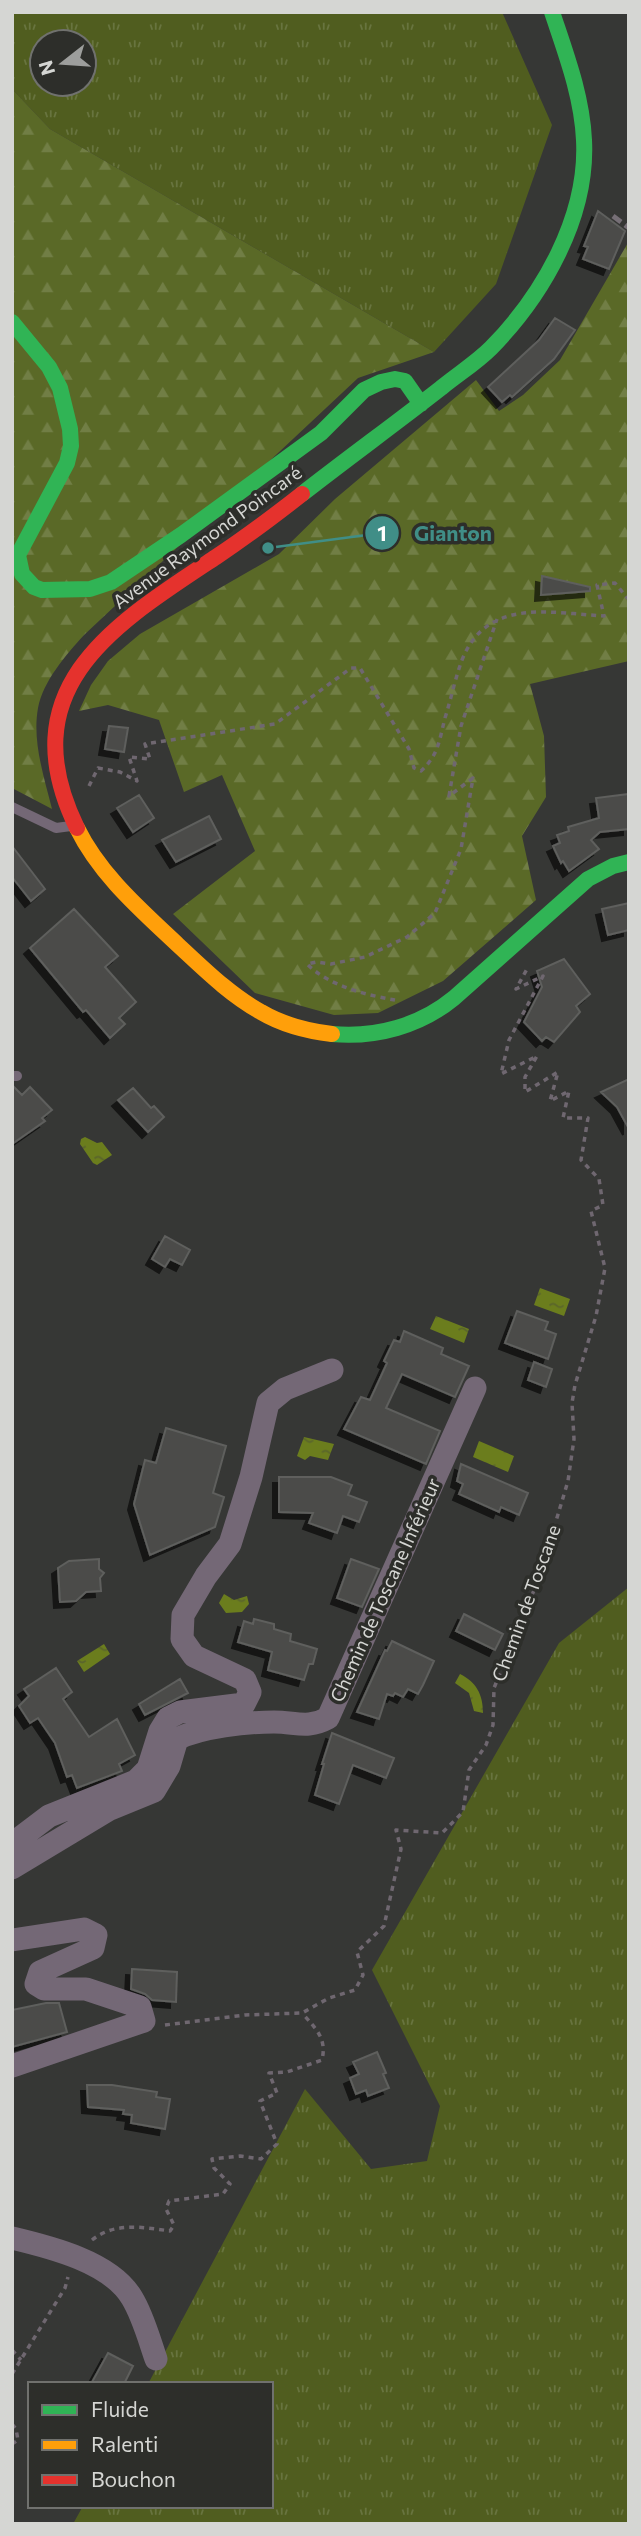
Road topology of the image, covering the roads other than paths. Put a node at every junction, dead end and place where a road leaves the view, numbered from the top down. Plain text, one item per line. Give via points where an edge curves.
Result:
1 (552, 12) edge
2 (12, 322) edge
3 (421, 404) junction
4 (12, 807) edge
5 (75, 825) junction
6 (629, 862) edge
7 (332, 1370) dead end
8 (475, 1388) dead end
9 (12, 1844) edge
10 (12, 1868) edge
11 (12, 1940) edge
12 (12, 2066) edge
13 (12, 2238) edge
14 (156, 2359) dead end

1 - 3 main road, Avenue Raymond Poincaré via 575,84 584,135 584,162 573,214 529,302 489,349
2 - 3 main road via 55,377 70,429 67,463 18,555 22,574 42,590 90,589 111,582 321,433 372,386 395,379 405,382
3 - 5 main road, Avenue Raymond Poincaré via 255,530 133,614 93,653 68,687 58,711 55,739 62,790
4 - 5 lane via 56,828
5 - 6 main road, Avenue Raymond Poincaré via 94,860 120,889 229,992 264,1015 298,1028 335,1034 381,1031 417,1022 453,999 588,879
7 - 9 street via 285,1389 268,1404 230,1544 183,1615 182,1639 194,1656 245,1681 250,1692 244,1704 180,1712 167,1718 148,1769 136,1781 49,1816
8 - 10 street, Chemin de Toscane Inférieur via 328,1718 314,1726 274,1722 194,1730 177,1739 169,1766 154,1791 110,1809
11 - 12 street via 84,1929 96,1935 93,1948 40,1972 36,1983 44,1989 86,1989 140,2007 144,2021
13 - 14 street via 74,2255 111,2276 132,2296

